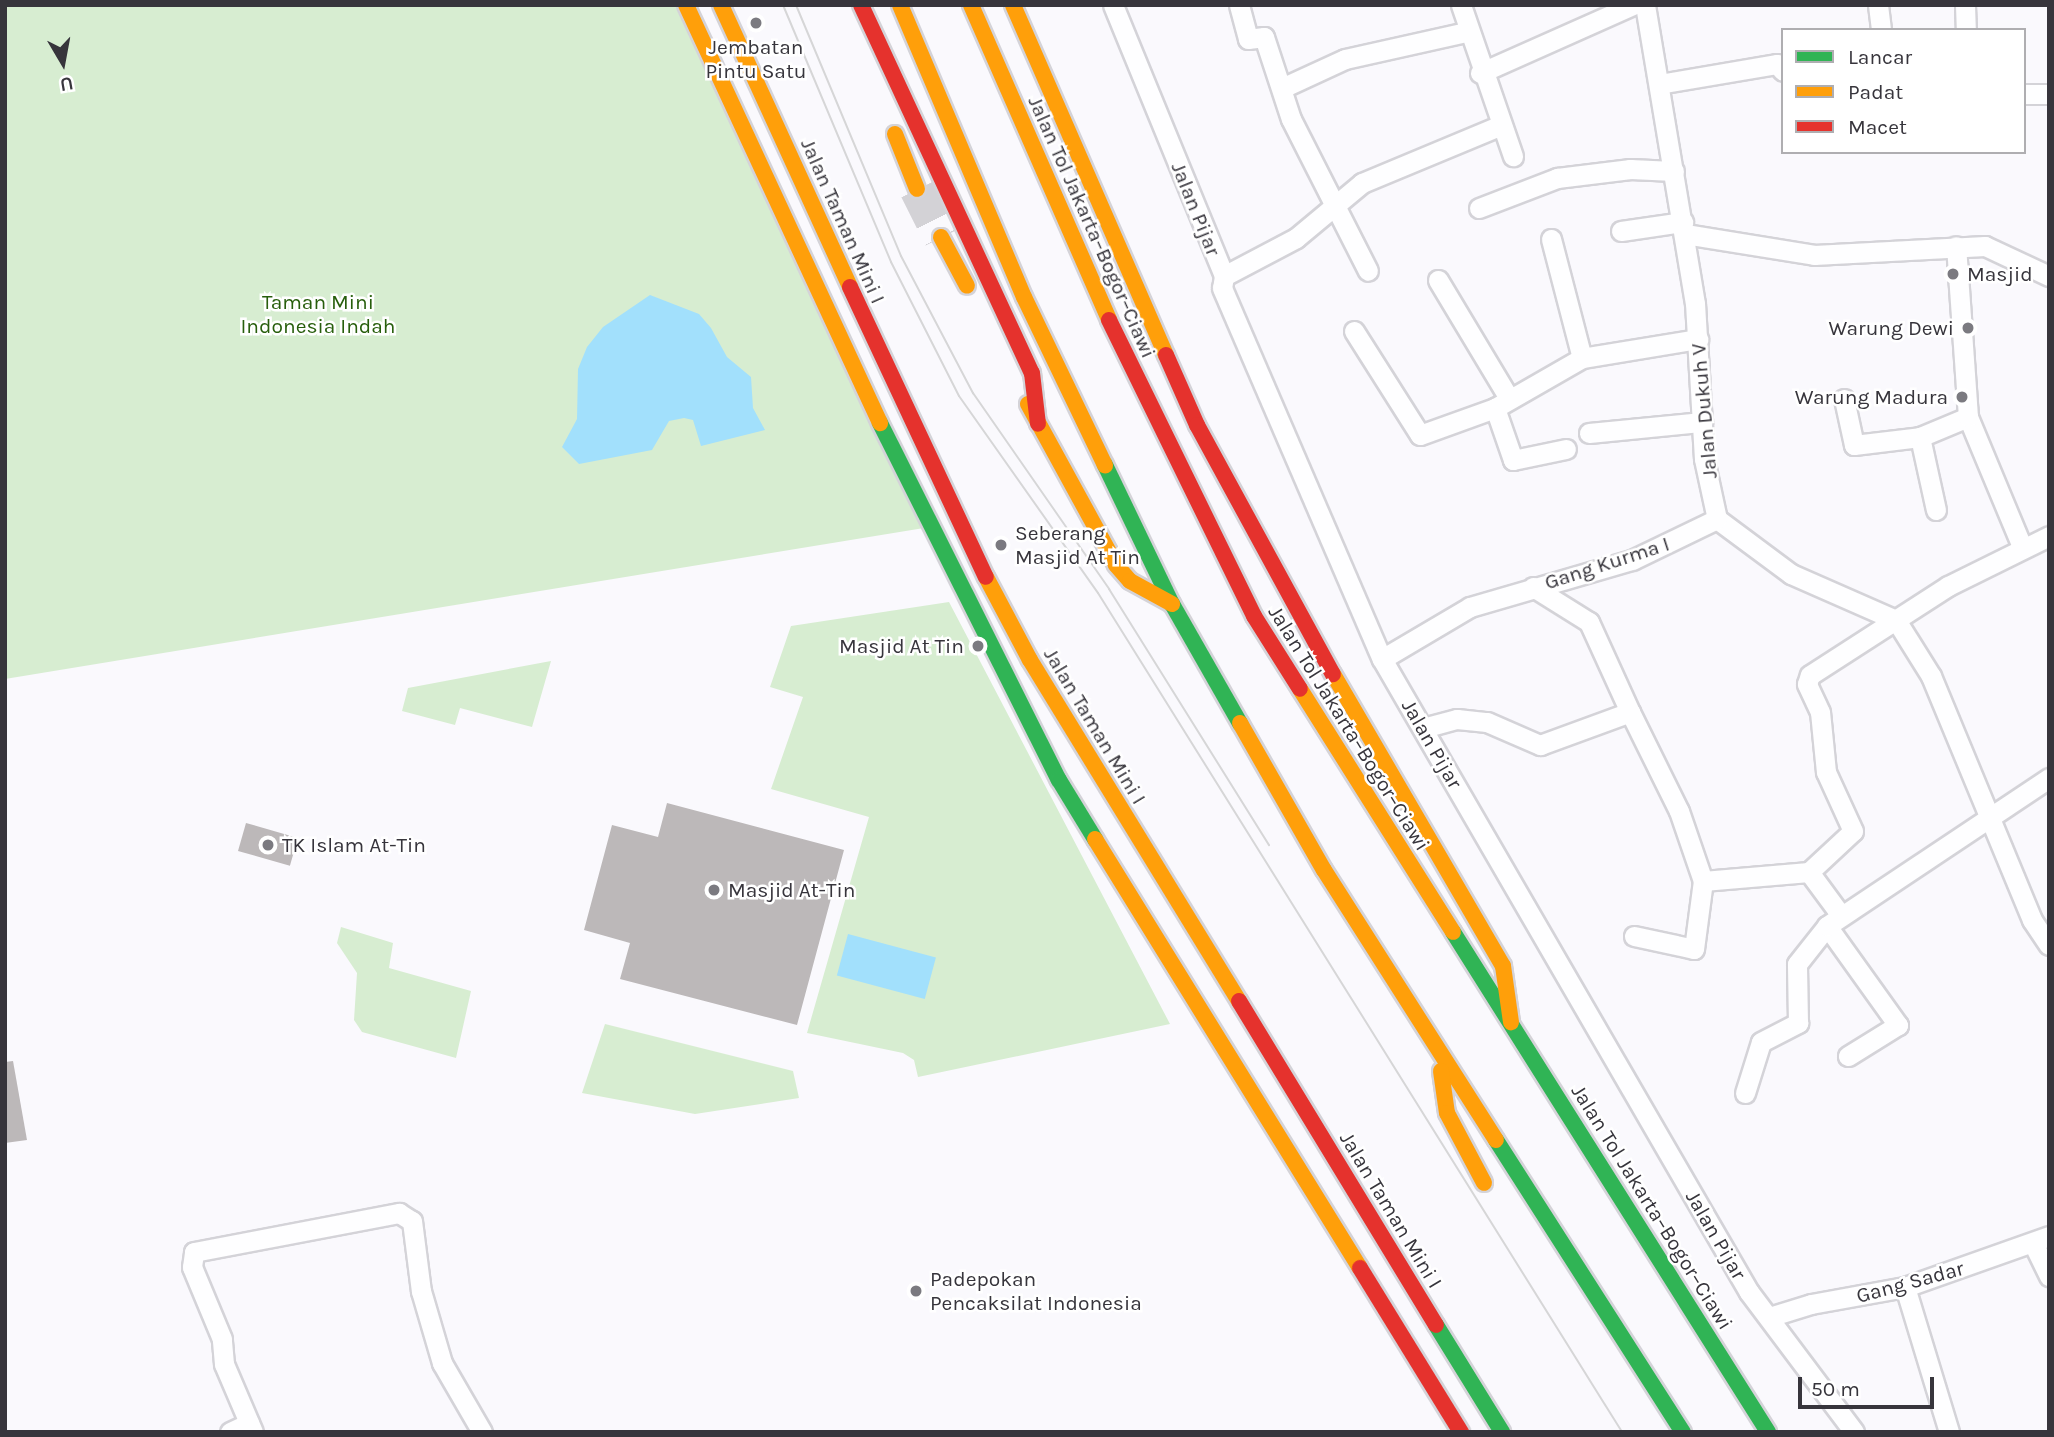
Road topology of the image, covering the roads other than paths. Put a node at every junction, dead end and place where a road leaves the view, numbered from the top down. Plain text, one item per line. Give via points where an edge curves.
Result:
1 (686, 5) edge
2 (721, 5) edge
3 (861, 5) edge
4 (900, 5) edge
5 (971, 5) edge
6 (1013, 5) edge
7 (1113, 5) edge
8 (1239, 5) edge
9 (1461, 5) edge
10 (1633, 5) edge
11 (1645, 5) edge
12 (1878, 5) edge
13 (1965, 5) edge
14 (1881, 28) edge
15 (1966, 28) edge
16 (1466, 32) junction
17 (1781, 69) edge
18 (1480, 73) junction
19 (1659, 84) junction
20 (1282, 88) junction
21 (2026, 94) edge
22 (2049, 94) edge
23 (887, 117) dead end
24 (1499, 126) junction
25 (1513, 156) dead end
26 (1674, 171) junction
27 (917, 190) tunnel mouth
28 (1479, 208) dead end
29 (1332, 209) junction
30 (1684, 228) junction
31 (1621, 231) dead end
32 (941, 237) tunnel mouth
33 (1551, 239) dead end
34 (1956, 246) junction
35 (1368, 271) dead end
36 (1224, 276) junction
37 (2049, 276) edge
38 (1438, 280) dead end
39 (977, 307) dead end
40 (1354, 331) dead end
41 (1698, 339) junction
42 (1582, 358) junction
43 (1014, 377) dead end
44 (1844, 399) dead end
45 (1502, 403) junction
46 (1968, 418) junction
47 (1702, 422) junction
48 (1038, 424) junction
49 (1588, 433) dead end
50 (1920, 437) junction
51 (1566, 449) dead end
52 (1937, 510) dead end
53 (1717, 519) junction
54 (2049, 536) edge
55 (2022, 547) junction
56 (1534, 587) junction
57 (1171, 604) junction
58 (1896, 620) junction
59 (1382, 659) junction
60 (1630, 712) junction
61 (1423, 728) junction
62 (2049, 778) edge
63 (1989, 819) junction
64 (1809, 872) junction
65 (1703, 881) junction
66 (1833, 920) junction
67 (1634, 936) dead end
68 (2049, 945) edge
69 (1511, 1022) junction
70 (1849, 1056) dead end
71 (1439, 1057) junction
72 (1745, 1093) dead end
73 (1484, 1183) dead end
74 (2041, 1239) edge
75 (2049, 1276) edge
76 (1905, 1287) junction
77 (1769, 1317) junction
78 (251, 1427) edge
79 (230, 1432) edge
80 (482, 1432) edge
81 (1461, 1432) edge
82 (1502, 1432) edge
83 (1683, 1432) edge
84 (1768, 1432) edge
85 (1854, 1432) edge
86 (1949, 1432) edge

1 - 81 main road via 823,309 1059,780
2 - 82 main road, Jalan Taman Mini I via 959,526 1030,660
3 - 48 main road via 1032,373
4 - 57 main road via 1024,297
5 - 69 main road, Jalan Tol Jakarta–Bogor–Ciawi via 1088,276 1254,616
6 - 69 main road via 1197,425 1282,585 1503,966
7 - 36 street, Jalan Pijar
8 - 20 street via 1248,39 1264,37
9 - 16 street
10 - 18 street
11 - 19 street, Jalan Dukuh V
12 - 14 street
13 - 15 street
16 - 18 street
16 - 20 street via 1345,59
17 - 19 street via 1777,64
18 - 24 street
19 - 26 street, Jalan Dukuh V
20 - 29 street
21 - 22 street
23 - 27 main road
24 - 25 street
24 - 29 street via 1362,183
26 - 28 street via 1630,169 1557,178
26 - 30 street, Jalan Dukuh V
29 - 35 street
29 - 36 street via 1296,238
30 - 31 street
30 - 34 street via 1814,255
30 - 41 street, Jalan Dukuh V
32 - 39 main road
33 - 42 street
34 - 37 street via 2003,250
34 - 46 street
36 - 59 street, Jalan Pijar via 1222,288
38 - 45 street
40 - 45 street via 1420,435
41 - 42 street
41 - 47 street, Jalan Dukuh V
42 - 45 street
43 - 48 main road
44 - 50 street via 1854,445
45 - 51 street via 1513,460
46 - 50 street
46 - 55 street
47 - 49 street
47 - 53 street, Jalan Dukuh V
48 - 57 main road via 1116,565 1130,581
50 - 52 street
53 - 56 street, Gang Kurma I via 1632,559
53 - 58 street via 1791,574
54 - 55 street
55 - 58 street
56 - 59 street, Gang Kurma I via 1470,607
56 - 60 street via 1589,622
57 - 71 main road via 1324,870
58 - 63 street via 1931,676
58 - 64 street via 1827,662 1807,684 1821,720 1826,772 1853,831
59 - 61 street, Jalan Pijar
60 - 61 street via 1540,745 1487,722 1457,719
60 - 65 street via 1679,811
61 - 77 street, Jalan Pijar via 1749,1292
62 - 63 street
63 - 66 street
63 - 68 street via 2032,920
64 - 65 street
64 - 66 street
65 - 67 street via 1694,949
66 - 70 street via 1898,1025
66 - 72 street via 1797,964 1801,1016 1761,1042
69 - 84 main road, Jalan Tol Jakarta–Bogor–Ciawi
71 - 73 main road via 1447,1113
71 - 83 main road
74 - 75 street
74 - 76 street, Gang Sadar
76 - 77 street, Gang Sadar via 1811,1304
76 - 86 street
77 - 85 street, Jalan Pijar
78 - 79 street
78 - 80 street via 192,1267 194,1252 399,1213 412,1221 421,1291 442,1363

